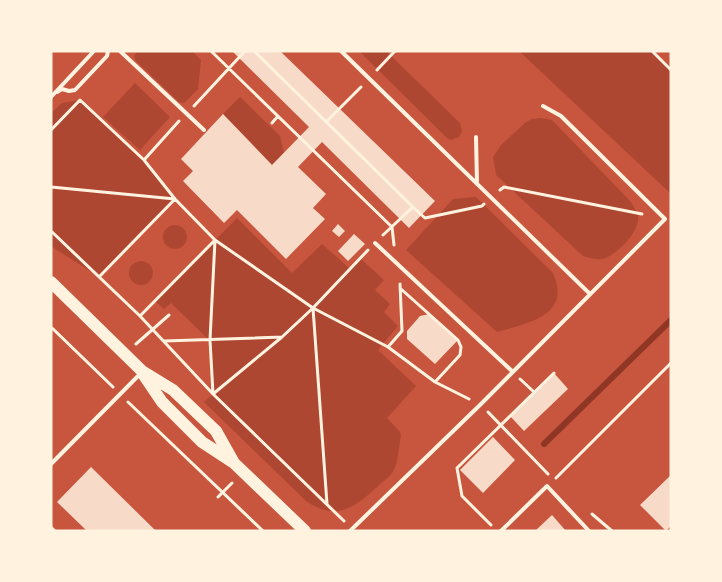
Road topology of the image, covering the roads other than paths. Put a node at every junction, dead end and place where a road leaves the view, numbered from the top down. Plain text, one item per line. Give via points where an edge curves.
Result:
1 (94, 51) edge
2 (108, 51) edge
3 (120, 51) edge
4 (341, 51) edge
5 (56, 92) junction
6 (51, 97) edge
7 (543, 106) dead end
8 (204, 130) dead end
9 (476, 137) dead end
10 (477, 184) junction
11 (375, 243) road end
12 (51, 282) edge
13 (590, 294) junction
14 (142, 371) junction
15 (513, 372) junction
16 (234, 463) junction
17 (51, 464) edge
18 (351, 530) edge
19 (305, 531) edge
20 (501, 531) edge
21 (589, 531) edge

1 - 5 lane
2 - 5 lane via 75,90
3 - 8 lane
4 - 10 lane
5 - 6 lane
7 - 13 lane via 561,116 665,219
9 - 10 lane
10 - 13 lane
11 - 15 lane
12 - 14 main road
13 - 15 lane
14 - 16 main road via 162,402 202,442
14 - 16 main road via 173,390 216,431
14 - 17 lane
15 - 18 lane
16 - 19 main road
20 - 21 lane via 547,486

